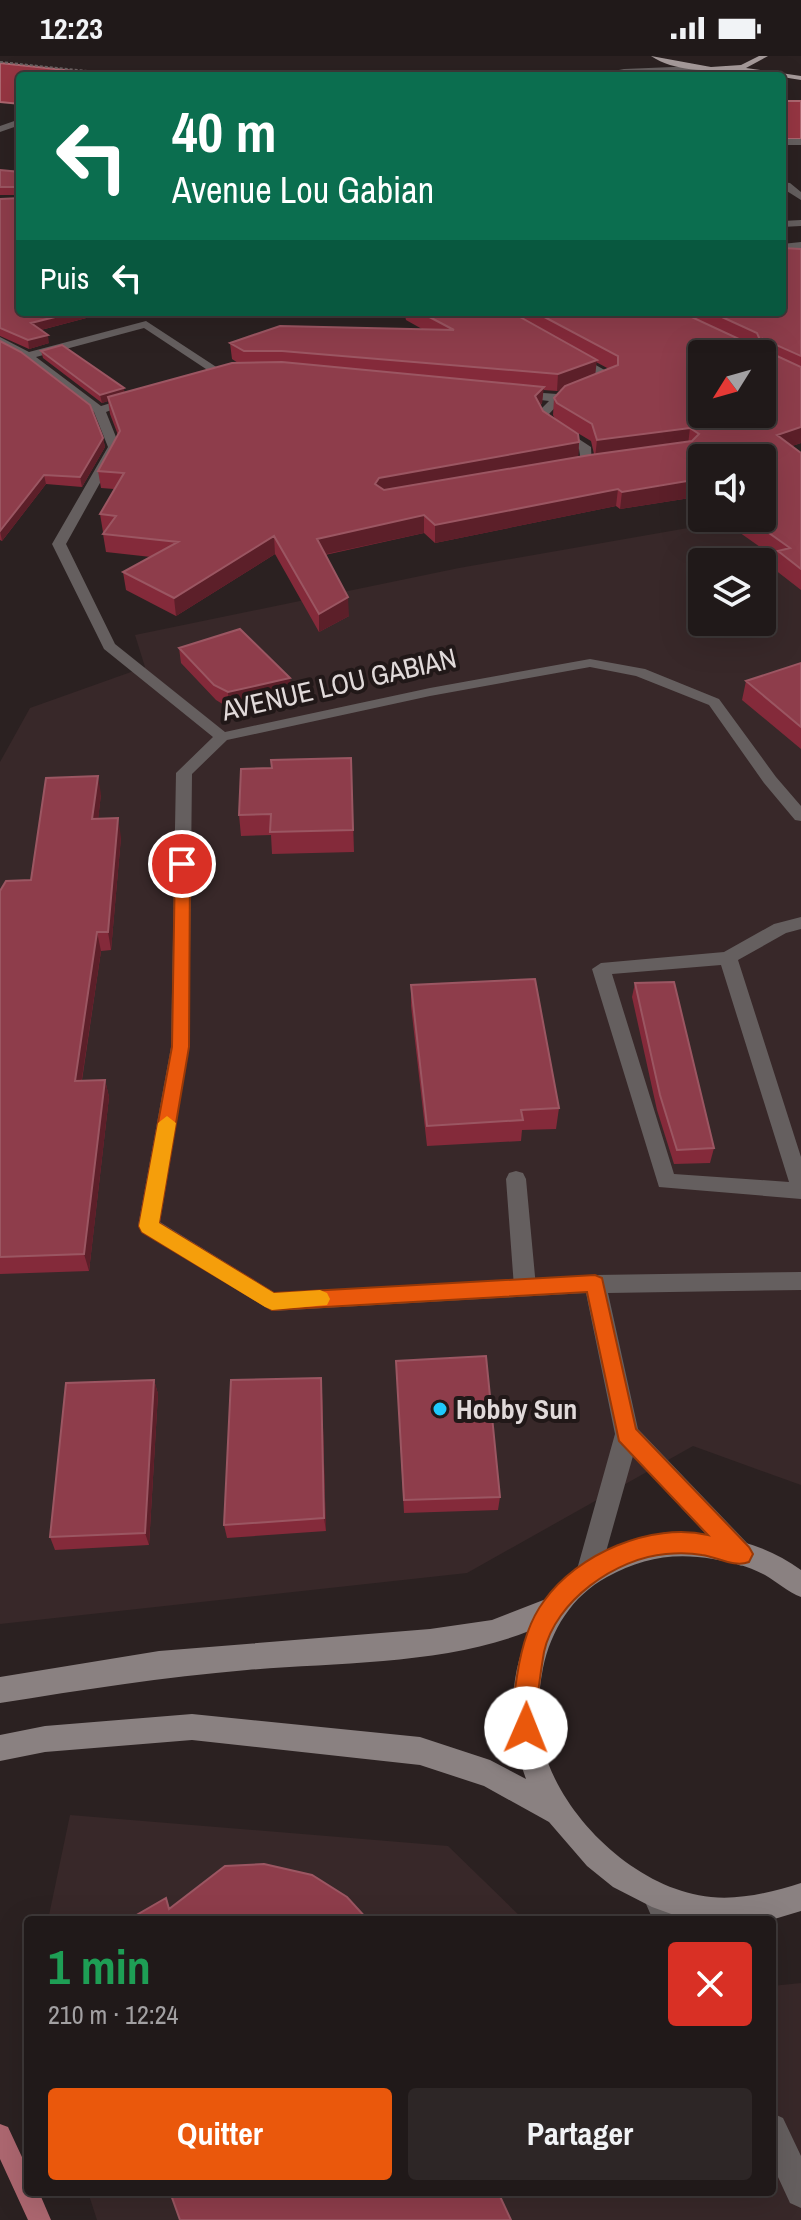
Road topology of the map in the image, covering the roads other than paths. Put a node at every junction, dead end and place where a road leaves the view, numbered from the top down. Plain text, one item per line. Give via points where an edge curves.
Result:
1 (649, 56) edge
2 (655, 56) edge
3 (769, 60) edge
4 (697, 68) junction
5 (726, 68) junction
6 (624, 71) junction
7 (618, 72) edge
8 (756, 72) edge
9 (801, 72) edge
10 (151, 316) edge
11 (146, 324) junction
12 (0, 340) edge
13 (557, 348) edge
14 (28, 356) junction
15 (221, 374) junction
16 (237, 374) edge
17 (198, 380) edge
18 (497, 393) edge
19 (143, 397) edge
20 (558, 398) junction
21 (99, 410) junction
22 (603, 463) edge
23 (588, 465) junction
24 (557, 470) edge
25 (222, 737) junction
26 (801, 816) edge
27 (801, 923) edge
28 (728, 958) junction
29 (516, 1179) dead end
30 (801, 1190) edge
31 (801, 1281) edge
32 (595, 1284) junction
33 (525, 1287) junction
34 (627, 1434) junction
35 (741, 1554) junction
36 (588, 1573) junction
37 (801, 1585) edge
38 (552, 1609) junction
39 (0, 1690) edge
40 (0, 1748) edge
41 (561, 1814) junction
42 (801, 1897) edge
43 (663, 1908) edge
44 (776, 2138) edge
45 (801, 2192) edge

1 - 6 street
2 - 4 main road
3 - 5 main road
3 - 9 main road
4 - 5 main road
4 - 6 street
5 - 8 main road
6 - 7 street
10 - 11 street
11 - 14 street
11 - 15 street
12 - 14 street
13 - 20 street via 611,377
14 - 21 street
15 - 16 street
15 - 17 street
18 - 20 street
19 - 21 street
20 - 23 street via 543,413 548,424 585,447
21 - 25 street via 114,447 59,544 109,646
22 - 23 street
23 - 24 street
25 - 26 street, AVENUE LOU GABIAN via 590,663 640,672 714,702
25 - 33 street, AVENUE LOU GABIAN via 184,773 180,1047 149,1226 272,1302
27 - 28 street via 780,928
28 - 30 street
28 - 30 street via 601,969 666,1181
29 - 33 street
31 - 32 street, AVENUE LOU GABIAN
32 - 33 street, AVENUE LOU GABIAN
32 - 34 street
34 - 35 street
34 - 36 street
35 - 36 main road via 703,1544 666,1543
35 - 37 main road
36 - 38 main road
38 - 39 main road via 492,1633 159,1664
38 - 41 main road via 533,1647 524,1710 542,1785
40 - 41 main road via 45,1739 192,1727 420,1751 490,1774
41 - 43 main road via 582,1844
42 - 43 main road via 763,1910
44 - 45 street

